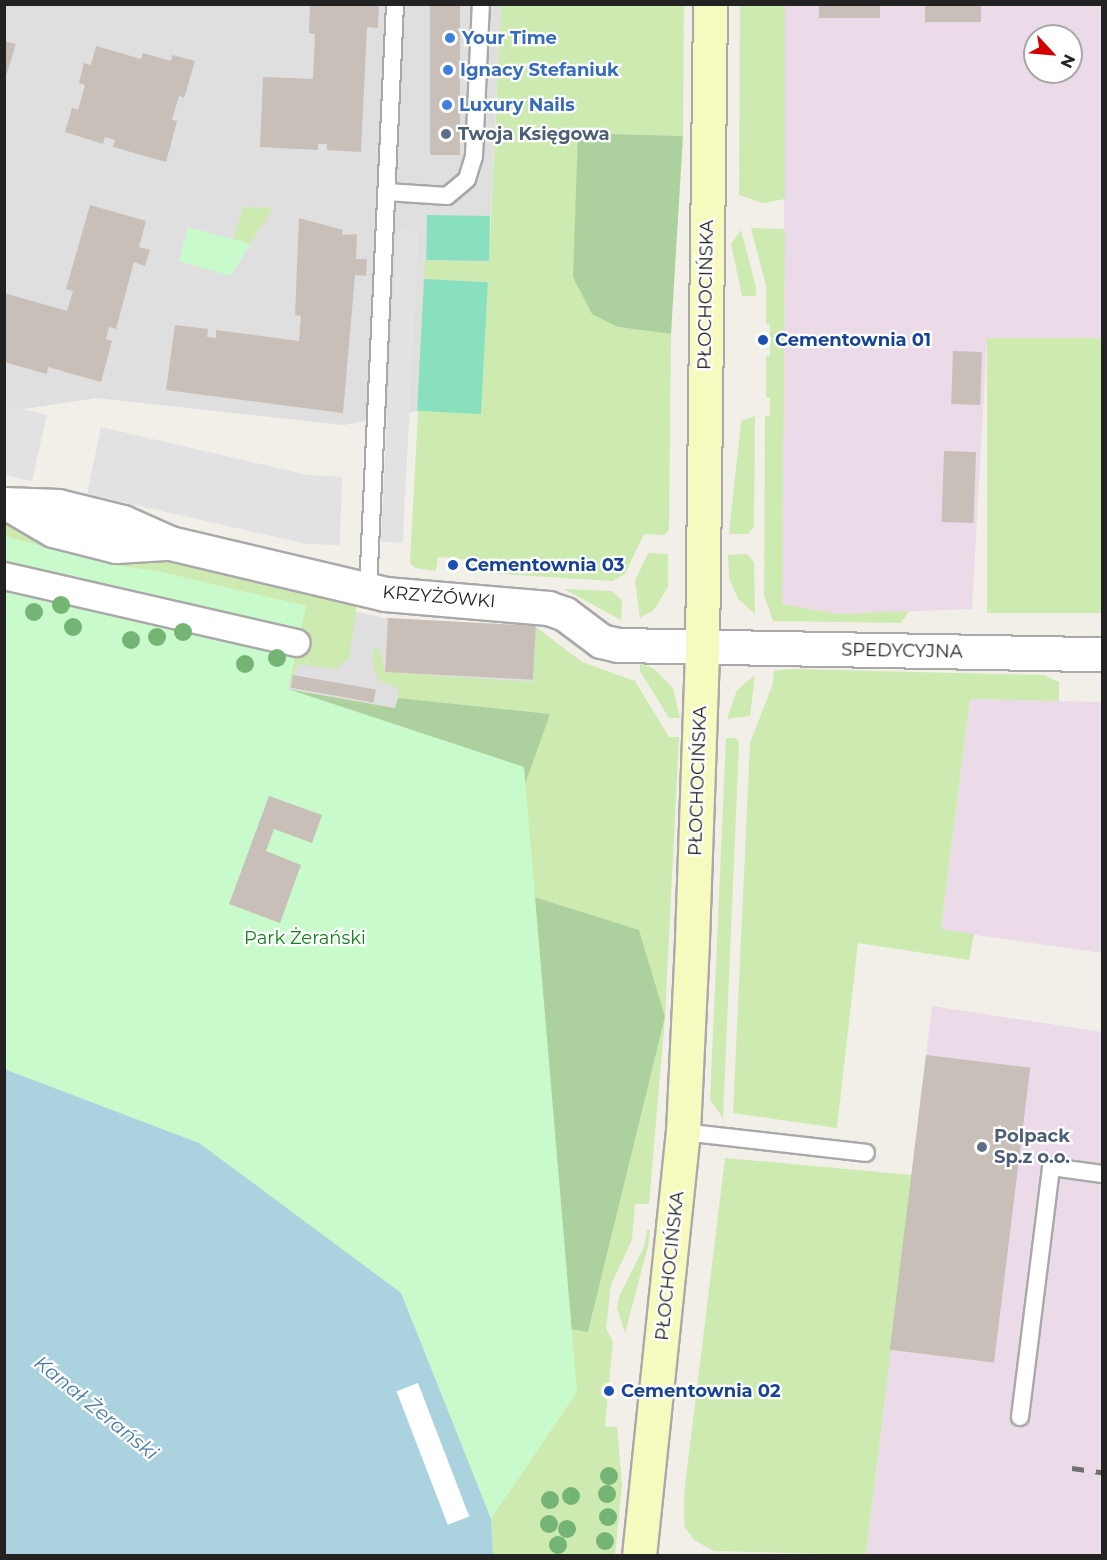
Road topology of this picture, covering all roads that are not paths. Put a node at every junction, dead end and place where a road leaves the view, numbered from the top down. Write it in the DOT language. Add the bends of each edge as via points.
graph roads {
  1 [pos="394,4"];
  2 [pos="481,4"];
  3 [pos="710,4"];
  4 [pos="387,192"];
  5 [pos="8,505"];
  6 [pos="4,576"];
  7 [pos="368,590"];
  8 [pos="296,644"];
  9 [pos="702,649"];
  10 [pos="1102,654"];
  11 [pos="683,1132"];
  12 [pos="866,1153"];
  13 [pos="1102,1174"];
  14 [pos="1020,1417"];
  15 [pos="639,1556"];
  1 -- 4 [label="lane"];
  2 -- 4 [label="lane" via="474,156 467,179 447,196"];
  3 -- 9 [label="main road, PŁOCHOCIŃSKA"];
  4 -- 7 [label="lane"];
  5 -- 7 [label="street, KRZYŻÓWKI" via="53,530 116,546 170,543"];
  6 -- 8 [label="street"];
  7 -- 9 [label="street, KRZYŻÓWKI" via="528,604 565,614 590,634 612,644"];
  9 -- 10 [label="street, SPEDYCYJNA"];
  9 -- 11 [label="main road, PŁOCHOCIŃSKA"];
  11 -- 12 [label="lane"];
  11 -- 15 [label="main road, PŁOCHOCIŃSKA"];
  13 -- 14 [label="lane" via="1051,1167"];
}
